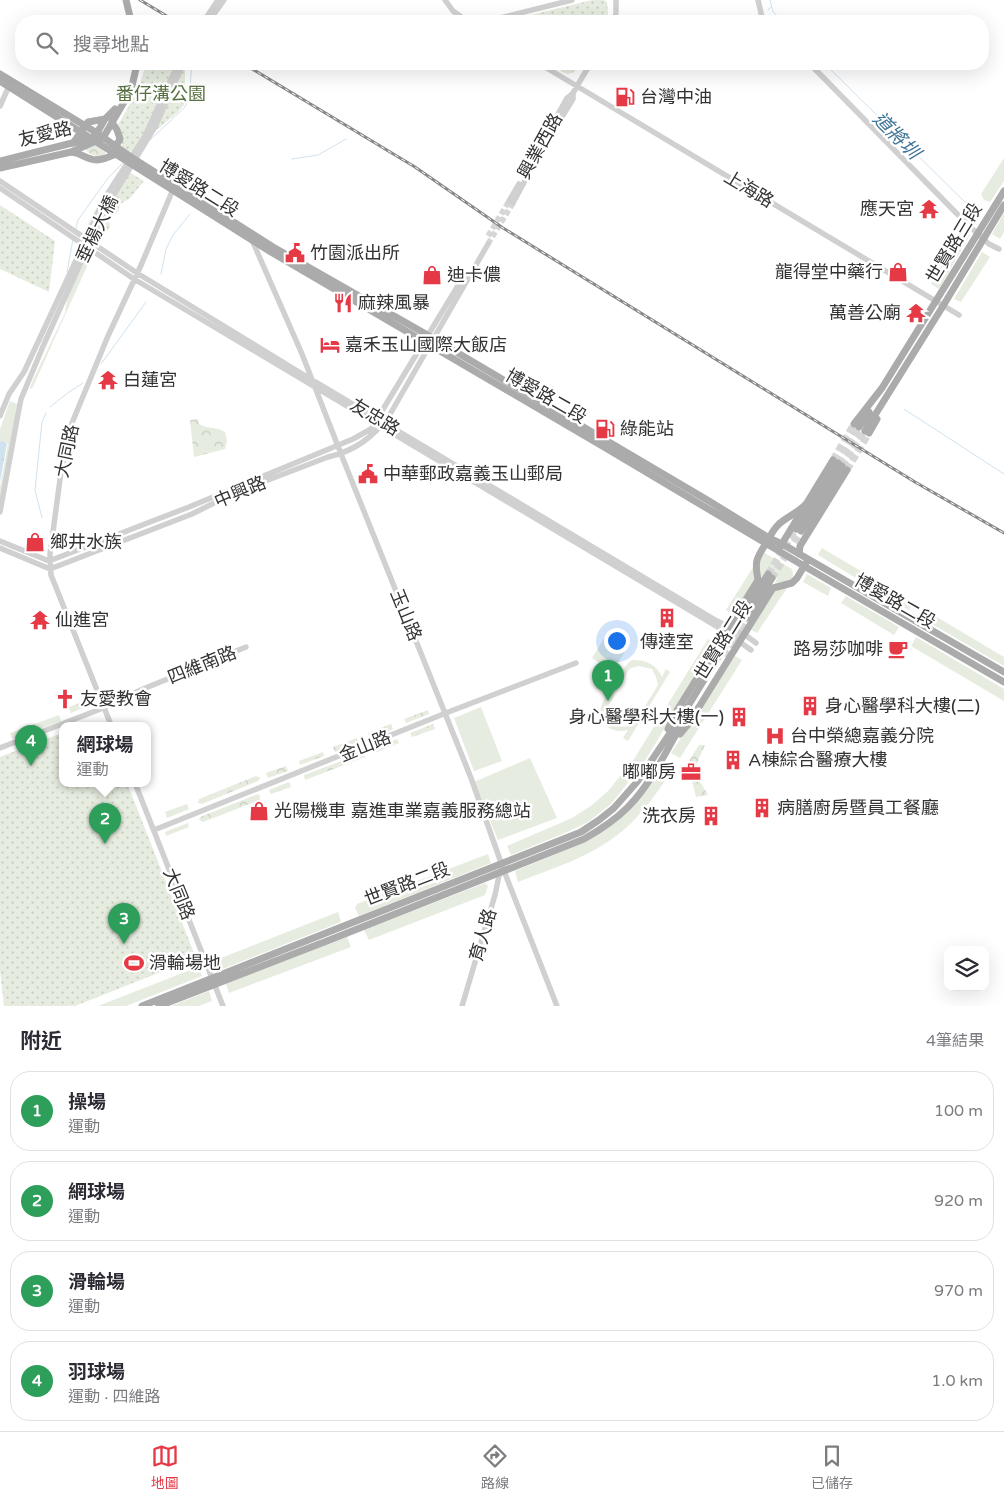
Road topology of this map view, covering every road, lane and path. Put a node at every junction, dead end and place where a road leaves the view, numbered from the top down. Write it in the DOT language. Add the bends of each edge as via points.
graph roads {
  1 [pos="126,0"];
  2 [pos="131,0"];
  3 [pos="218,0"];
  4 [pos="224,0"];
  5 [pos="445,0"];
  6 [pos="572,0"];
  7 [pos="616,0"];
  8 [pos="758,0"];
  9 [pos="130,15"];
  10 [pos="134,15"];
  11 [pos="208,15"];
  12 [pos="213,15"];
  13 [pos="459,15"];
  14 [pos="512,15"];
  15 [pos="616,15"];
  16 [pos="762,15"];
  17 [pos="131,70"];
  18 [pos="136,70"];
  19 [pos="175,70"];
  20 [pos="181,70"];
  21 [pos="550,70"];
  22 [pos="586,70"];
  23 [pos="816,70"];
  24 [pos="0,74"];
  25 [pos="0,81"];
  26 [pos="9,86"];
  27 [pos="577,86"];
  28 [pos="0,106"];
  29 [pos="112,118"];
  30 [pos="83,129"];
  31 [pos="97,138"];
  32 [pos="72,143"];
  33 [pos="116,150"];
  34 [pos="71,152"];
  35 [pos="0,162"];
  36 [pos="0,168"];
  37 [pos="0,182"];
  38 [pos="174,187"];
  39 [pos="0,188"];
  40 [pos="1004,191"];
  41 [pos="511,202"];
  42 [pos="1004,206"];
  43 [pos="244,228"];
  44 [pos="69,231"];
  45 [pos="977,234"];
  46 [pos="984,239"];
  47 [pos="253,241"];
  48 [pos="487,243"];
  49 [pos="999,249"];
  50 [pos="136,276"];
  51 [pos="936,301"];
  52 [pos="944,306"];
  53 [pos="959,315"];
  54 [pos="428,340"];
  55 [pos="315,384"];
  56 [pos="0,416"];
  57 [pos="376,421"];
  58 [pos="382,425"];
  59 [pos="338,446"];
  60 [pos="341,454"];
  61 [pos="840,465"];
  62 [pos="805,505"];
  63 [pos="0,512"];
  64 [pos="796,529"];
  65 [pos="767,541"];
  66 [pos="0,542"];
  67 [pos="780,546"];
  68 [pos="0,548"];
  69 [pos="799,554"];
  70 [pos="810,559"];
  71 [pos="50,561"];
  72 [pos="804,566"];
  73 [pos="50,569"];
  74 [pos="770,576"];
  75 [pos="744,617"];
  76 [pos="728,630"];
  77 [pos="744,634"];
  78 [pos="740,642"];
  79 [pos="756,643"];
  80 [pos="246,647"];
  81 [pos="751,650"];
  82 [pos="722,655"];
  83 [pos="576,663"];
  84 [pos="1004,672"];
  85 [pos="1004,682"];
  86 [pos="104,706"];
  87 [pos="445,713"];
  88 [pos="67,722"];
  89 [pos="111,722"];
  90 [pos="59,725"];
  91 [pos="0,748"];
  92 [pos="660,754"];
  93 [pos="137,787"];
  94 [pos="154,830"];
  95 [pos="502,869"];
  96 [pos="213,981"];
  97 [pos="142,1006"];
  98 [pos="159,1006"];
  99 [pos="223,1006"];
  100 [pos="462,1006"];
  101 [pos="557,1006"];
  1 -- 9 [label="main road"];
  2 -- 10 [label="main road"];
  3 -- 11 [label="street"];
  4 -- 12 [label="street"];
  5 -- 13 [label="street"];
  6 -- 14 [label="street"];
  7 -- 15 [label="street"];
  8 -- 16 [label="street"];
  17 -- 29 [label="main road"];
  18 -- 29 [label="main road" via="132,86"];
  19 -- 56 [label="street, 垂楊大橋" via="145,136 106,196 24,372 9,394"];
  20 -- 63 [label="street, 垂楊大橋" via="156,125 104,211 30,377 21,399"];
  21 -- 27 [label="street, 上海路"];
  22 -- 27 [label="street, 興業西路"];
  23 -- 45 [label="street"];
  24 -- 30 [label="main road, 博愛路二段"];
  25 -- 26 [label="main road, 博愛路二段"];
  26 -- 28 [label="street"];
  26 -- 30 [label="main road, 博愛路二段"];
  27 -- 41 [label="street, 興業西路" via="567,98"];
  27 -- 51 [label="street, 上海路"];
  29 -- 30 [label="main road" via="88,122"];
  29 -- 31 [label="main road"];
  29 -- 33 [label="main road" via="120,140"];
  30 -- 31 [label="main road, 博愛路二段"];
  30 -- 32 [label="main road"];
  31 -- 32 [label="main road, 友愛路"];
  31 -- 33 [label="main road, 博愛路二段"];
  31 -- 34 [label="main road, 友愛路"];
  32 -- 35 [label="main road, 友愛路"];
  33 -- 34 [label="main road" via="97,160"];
  33 -- 38 [label="main road, 博愛路二段"];
  34 -- 36 [label="main road, 友愛路"];
  37 -- 44 [label="street, 友忠路"];
  38 -- 43 [label="main road, 博愛路二段"];
  38 -- 47 [label="main road, 博愛路二段"];
  38 -- 50 [label="street, 大同路"];
  39 -- 44 [label="street, 友忠路"];
  40 -- 45 [label="main road, 世賢路三段"];
  42 -- 46 [label="main road, 世賢路三段"];
  43 -- 47 [label="street, 玉山路"];
  43 -- 54 [label="main road, 博愛路二段"];
  44 -- 50 [label="street, 友忠路"];
  45 -- 46 [label="street"];
  45 -- 51 [label="main road, 世賢路三段"];
  46 -- 49 [label="street"];
  46 -- 52 [label="main road, 世賢路三段"];
  47 -- 54 [label="main road, 博愛路二段"];
  47 -- 55 [label="street, 玉山路"];
  48 -- 54 [label="street"];
  50 -- 55 [label="street, 友忠路"];
  50 -- 71 [label="street, 大同路" via="72,422 61,472"];
  51 -- 52 [label="street, 上海路"];
  51 -- 52 [label="main road, 世賢路三段" via="882,388 862,429"];
  52 -- 53 [label="street, 上海路"];
  54 -- 57 [label="street, 中興路"];
  54 -- 58 [label="street, 中興路"];
  54 -- 65 [label="main road, 博愛路二段"];
  55 -- 57 [label="street, 友忠路"];
  55 -- 59 [label="street, 玉山路"];
  57 -- 58 [label="street, 友忠路"];
  57 -- 59 [label="street, 中興路" via="371,429"];
  58 -- 60 [label="street, 中興路" via="365,442"];
  58 -- 76 [label="street, 友忠路"];
  59 -- 60 [label="street, 玉山路"];
  59 -- 71 [label="street, 中興路"];
  60 -- 73 [label="street, 中興路" via="240,491 192,514"];
  60 -- 87 [label="street, 玉山路"];
  61 -- 62 [label="main road"];
  61 -- 64 [label="main road"];
  61 -- 69 [label="main road"];
  62 -- 64 [label="main road"];
  62 -- 65 [label="main road" via="780,523"];
  64 -- 67 [label="main road"];
  65 -- 67 [label="main road, 博愛路二段"];
  65 -- 76 [label="main road, 世賢路二段" via="756,558 758,580"];
  66 -- 71 [label="street"];
  67 -- 69 [label="main road, 博愛路二段"];
  67 -- 72 [label="main road, 博愛路二段"];
  68 -- 73 [label="street"];
  69 -- 70 [label="main road, 博愛路二段"];
  70 -- 72 [label="main road"];
  70 -- 84 [label="main road, 博愛路二段"];
  71 -- 73 [label="street, 大同路"];
  72 -- 77 [label="main road, 世賢路二段" via="792,583 773,588"];
  72 -- 85 [label="main road, 博愛路二段"];
  73 -- 86 [label="street, 大同路"];
  74 -- 75 [label="main road, 世賢路二段"];
  76 -- 77 [label="street, 友忠路"];
  76 -- 78 [label="street, 友忠路"];
  76 -- 92 [label="main road, 世賢路二段" via="676,712"];
  77 -- 78 [label="main road, 世賢路二段"];
  77 -- 79 [label="street, 友忠路"];
  78 -- 81 [label="street, 友忠路"];
  78 -- 92 [label="main road, 世賢路二段" via="689,723"];
  80 -- 86 [label="street, 四維南路"];
  82 -- 92 [label="main road, 世賢路二段"];
  83 -- 87 [label="street, 金山路"];
  86 -- 88 [label="street, 四維南路"];
  86 -- 89 [label="street, 大同路"];
  87 -- 94 [label="street, 金山路"];
  87 -- 95 [label="street, 玉山路" via="484,812"];
  90 -- 91 [label="street, 四維南路"];
  92 -- 95 [label="main road, 世賢路二段" via="624,798 599,820 581,832"];
  93 -- 94 [label="street, 大同路"];
  94 -- 96 [label="street, 大同路"];
  95 -- 96 [label="main road, 世賢路二段" via="355,920"];
  95 -- 100 [label="street, 育人路"];
  95 -- 101 [label="street, 玉山路"];
  96 -- 97 [label="main road, 世賢路二段"];
  96 -- 98 [label="main road, 世賢路二段"];
  96 -- 99 [label="street, 大同路"];
}
